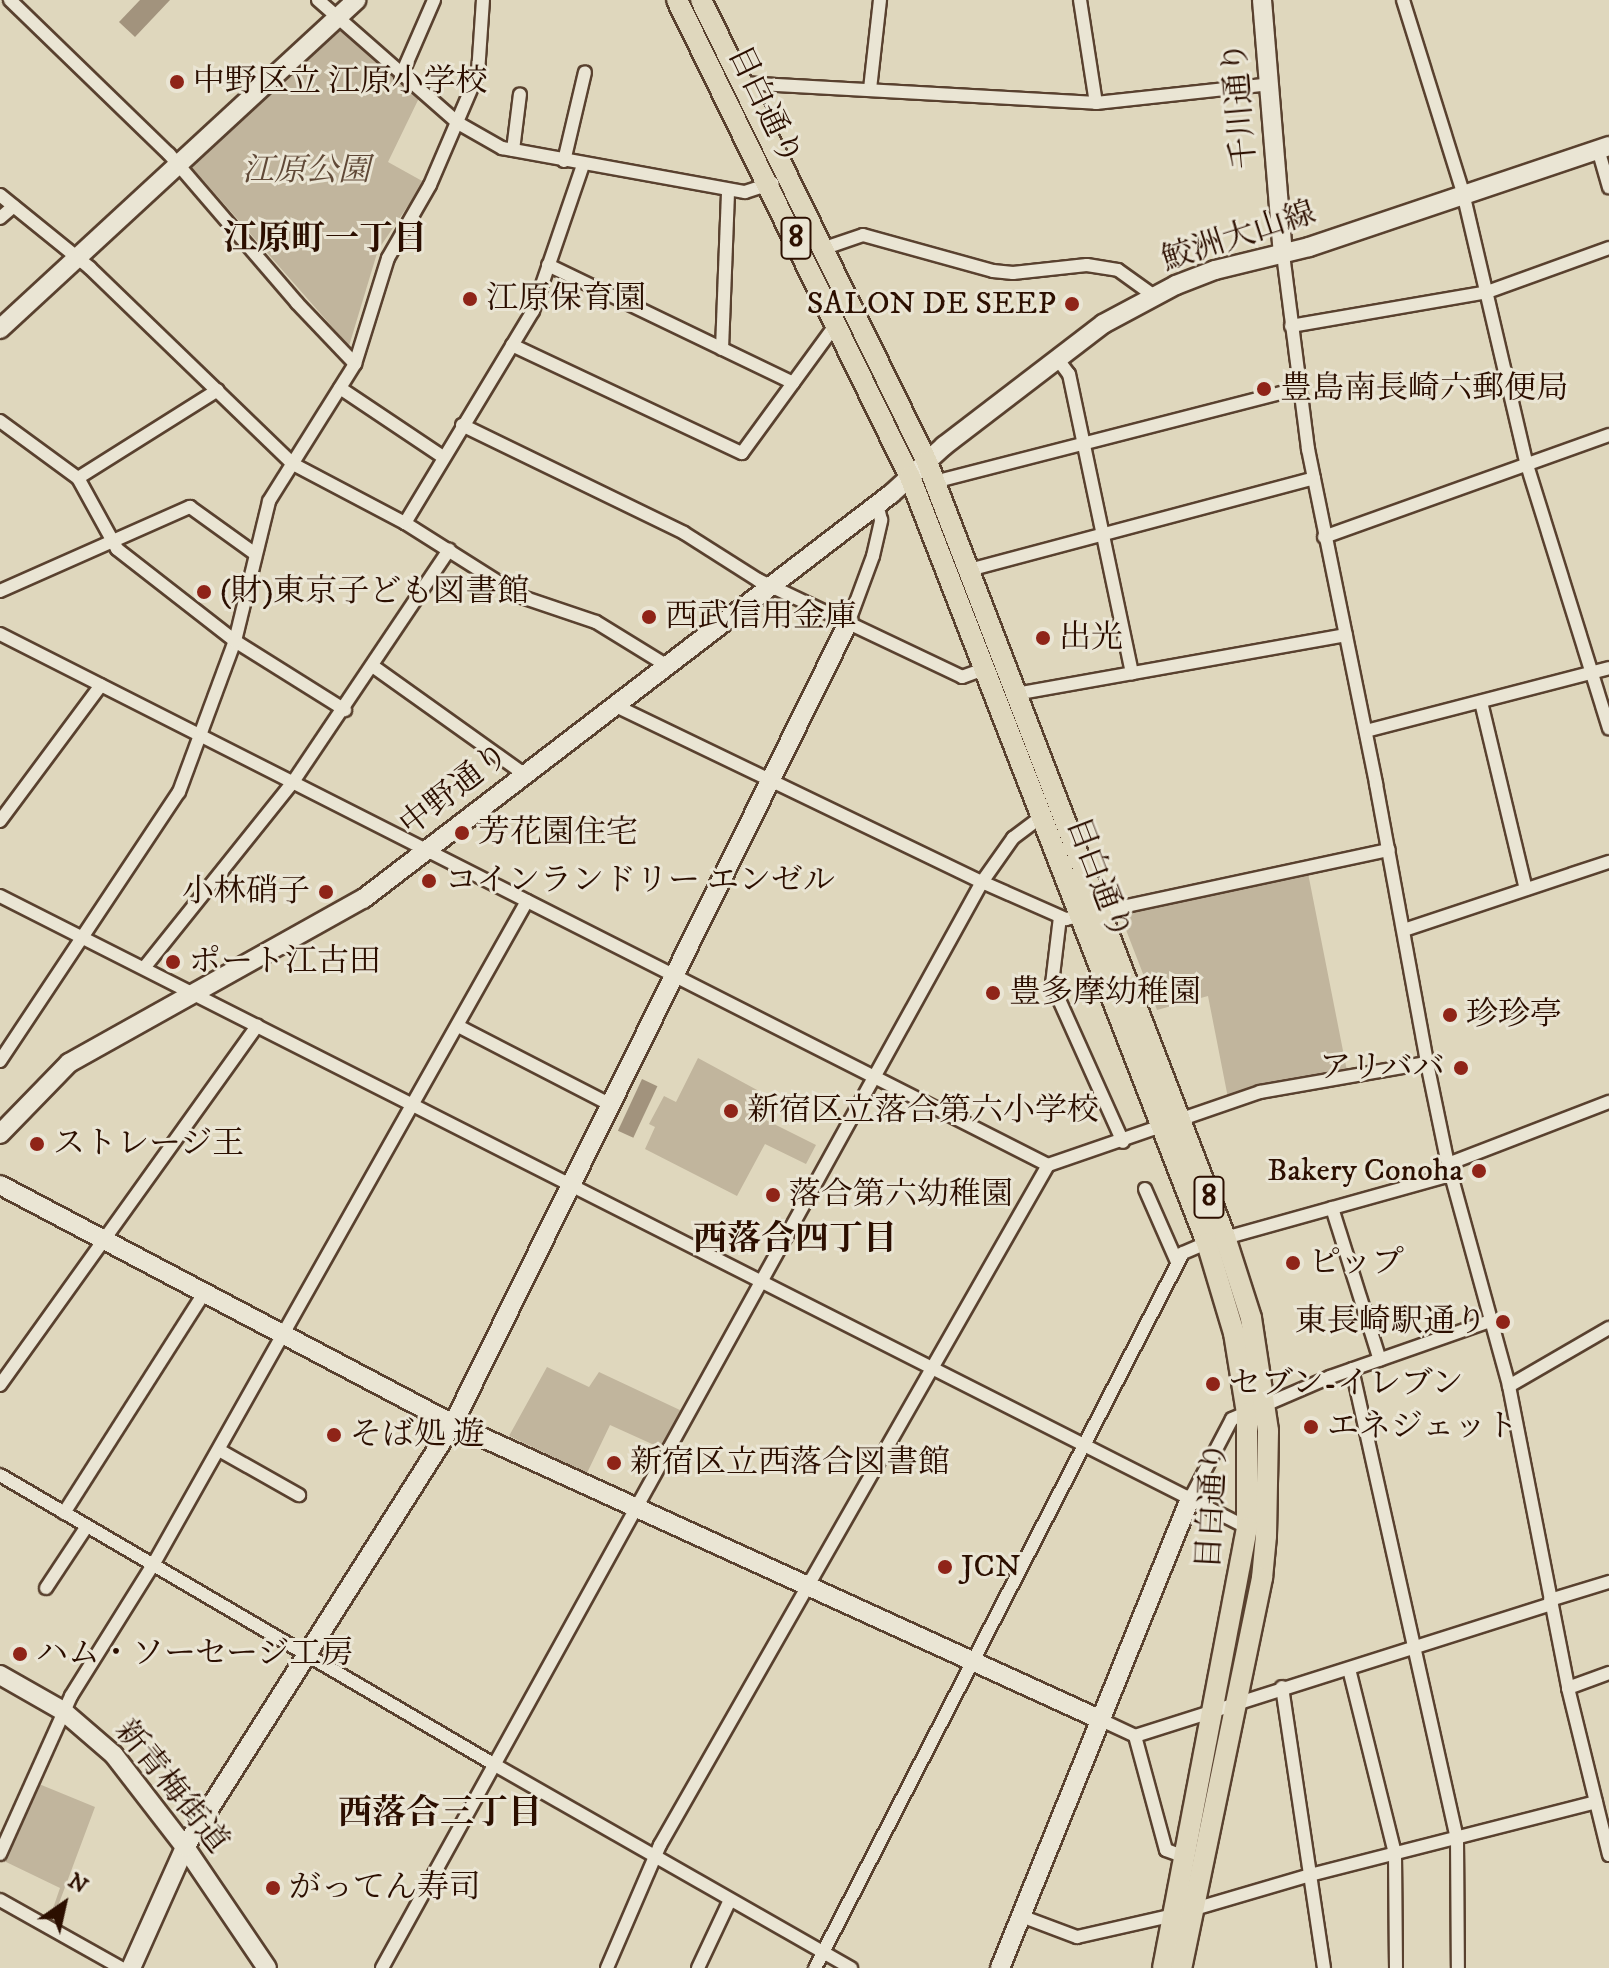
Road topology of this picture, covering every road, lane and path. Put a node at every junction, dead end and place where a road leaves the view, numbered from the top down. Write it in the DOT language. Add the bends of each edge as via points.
graph roads {
  1 [pos="10,0"];
  2 [pos="318,0"];
  3 [pos="356,0"];
  4 [pos="434,0"];
  5 [pos="483,0"];
  6 [pos="677,0"];
  7 [pos="701,0"];
  8 [pos="880,0"];
  9 [pos="1080,0"];
  10 [pos="1262,0"];
  11 [pos="1403,0"];
  12 [pos="337,17"];
  13 [pos="585,72"];
  14 [pos="401,76"];
  15 [pos="741,83"];
  16 [pos="1270,84"];
  17 [pos="870,89"];
  18 [pos="520,94"];
  19 [pos="1096,103"];
  20 [pos="458,123"];
  21 [pos="1604,147"];
  22 [pos="513,150"];
  23 [pos="564,161"];
  24 [pos="178,163"];
  25 [pos="583,165"];
  26 [pos="778,180"];
  27 [pos="1609,187"];
  28 [pos="728,190"];
  29 [pos="1463,193"];
  30 [pos="0,195"];
  31 [pos="14,206"];
  32 [pos="0,218"];
  33 [pos="1609,248"];
  34 [pos="822,249"];
  35 [pos="1283,254"];
  36 [pos="77,258"];
  37 [pos="548,265"];
  38 [pos="1487,292"];
  39 [pos="1154,296"];
  40 [pos="836,324"];
  41 [pos="1291,326"];
  42 [pos="0,329"];
  43 [pos="512,345"];
  44 [pos="722,349"];
  45 [pos="1056,357"];
  46 [pos="355,364"];
  47 [pos="793,383"];
  48 [pos="340,388"];
  49 [pos="1300,388"];
  50 [pos="218,390"];
  51 [pos="0,421"];
  52 [pos="462,425"];
  53 [pos="1609,435"];
  54 [pos="1084,446"];
  55 [pos="443,457"];
  56 [pos="927,462"];
  57 [pos="293,464"];
  58 [pos="1527,465"];
  59 [pos="910,477"];
  60 [pos="78,478"];
  61 [pos="1314,478"];
  62 [pos="934,482"];
  63 [pos="877,504"];
  64 [pos="405,523"];
  65 [pos="1103,534"];
  66 [pos="1324,537"];
  67 [pos="110,541"];
  68 [pos="449,550"];
  69 [pos="254,553"];
  70 [pos="969,570"];
  71 [pos="773,584"];
  72 [pos="0,591"];
  73 [pos="849,621"];
  74 [pos="0,634"];
  75 [pos="1346,635"];
  76 [pos="235,641"];
  77 [pos="666,665"];
  78 [pos="374,667"];
  79 [pos="1609,668"];
  80 [pos="984,669"];
  81 [pos="1132,673"];
  82 [pos="1591,673"];
  83 [pos="101,685"];
  84 [pos="1015,694"];
  85 [pos="1481,702"];
  86 [pos="616,706"];
  87 [pos="345,710"];
  88 [pos="1609,729"];
  89 [pos="1366,731"];
  90 [pos="202,736"];
  91 [pos="524,774"];
  92 [pos="770,779"];
  93 [pos="293,782"];
  94 [pos="1041,817"];
  95 [pos="0,821"];
  96 [pos="427,849"];
  97 [pos="1389,850"];
  98 [pos="1609,862"];
  99 [pos="982,882"];
  100 [pos="1526,889"];
  101 [pos="0,896"];
  102 [pos="527,901"];
  103 [pos="1080,915"];
  104 [pos="1404,930"];
  105 [pos="82,936"];
  106 [pos="144,968"];
  107 [pos="676,976"];
  108 [pos="193,993"];
  109 [pos="257,1026"];
  110 [pos="458,1026"];
  111 [pos="0,1061"];
  112 [pos="1427,1063"];
  113 [pos="874,1077"];
  114 [pos="1609,1102"];
  115 [pos="414,1104"];
  116 [pos="611,1105"];
  117 [pos="1170,1125"];
  118 [pos="0,1134"];
  119 [pos="1123,1142"];
  120 [pos="1048,1165"];
  121 [pos="1450,1170"];
  122 [pos="572,1184"];
  123 [pos="0,1185"];
  124 [pos="1145,1189"];
  125 [pos="1332,1208"];
  126 [pos="1216,1240"];
  127 [pos="105,1241"];
  128 [pos="1177,1262"];
  129 [pos="762,1280"];
  130 [pos="204,1293"];
  131 [pos="1490,1321"];
  132 [pos="1609,1328"];
  133 [pos="284,1334"];
  134 [pos="1380,1360"];
  135 [pos="932,1369"];
  136 [pos="1352,1369"];
  137 [pos="2,1379"];
  138 [pos="1509,1386"];
  139 [pos="1256,1409"];
  140 [pos="453,1424"];
  141 [pos="1082,1444"];
  142 [pos="219,1450"];
  143 [pos="0,1475"];
  144 [pos="299,1495"];
  145 [pos="1190,1499"];
  146 [pos="636,1509"];
  147 [pos="64,1513"];
  148 [pos="87,1526"];
  149 [pos="1257,1532"];
  150 [pos="153,1565"];
  151 [pos="1609,1582"];
  152 [pos="46,1588"];
  153 [pos="807,1588"];
  154 [pos="1550,1602"];
  155 [pos="1414,1647"];
  156 [pos="308,1656"];
  157 [pos="970,1661"];
  158 [pos="1349,1669"];
  159 [pos="1609,1673"];
  160 [pos="0,1675"];
  161 [pos="1282,1687"];
  162 [pos="1568,1688"];
  163 [pos="1233,1706"];
  164 [pos="63,1711"];
  165 [pos="1212,1713"];
  166 [pos="1099,1719"];
  167 [pos="1135,1736"];
  168 [pos="495,1765"];
  169 [pos="1596,1802"];
  170 [pos="1457,1839"];
  171 [pos="185,1847"];
  172 [pos="0,1854"];
  173 [pos="1395,1854"];
  174 [pos="1609,1855"];
  175 [pos="654,1857"];
  176 [pos="1185,1857"];
  177 [pos="1310,1875"];
  178 [pos="0,1900"];
  179 [pos="730,1900"];
  180 [pos="1183,1912"];
  181 [pos="1021,1916"];
  182 [pos="823,1952"];
  183 [pos="121,1968"];
  184 [pos="131,1968"];
  185 [pos="267,1968"];
  186 [pos="382,1968"];
  187 [pos="607,1968"];
  188 [pos="698,1968"];
  189 [pos="815,1968"];
  190 [pos="851,1968"];
  191 [pos="1000,1968"];
  192 [pos="1163,1968"];
  193 [pos="1181,1968"];
  194 [pos="1324,1968"];
  195 [pos="1396,1968"];
  196 [pos="1458,1968"];
  1 -- 24 [label="street"];
  2 -- 12 [label="street"];
  3 -- 12 [label="street"];
  4 -- 14 [label="street"];
  5 -- 20 [label="street" via="478,73"];
  6 -- 26 [label="main road, 目白通り / 8"];
  7 -- 15 [label="main road, 目白通り / 8"];
  8 -- 17 [label="street"];
  9 -- 19 [label="street"];
  10 -- 16 [label="street, 千川通り"];
  11 -- 29 [label="street"];
  12 -- 14 [label="street"];
  12 -- 24 [label="street"];
  13 -- 23 [label="street"];
  14 -- 20 [label="street"];
  15 -- 17 [label="street"];
  15 -- 26 [label="main road, 目白通り / 8"];
  16 -- 19 [label="street"];
  16 -- 35 [label="street, 千川通り"];
  17 -- 19 [label="street"];
  18 -- 22 [label="street"];
  20 -- 22 [label="street" via="485,141"];
  20 -- 46 [label="street" via="388,258"];
  21 -- 27 [label="street"];
  21 -- 29 [label="street, 鮫洲大山線"];
  22 -- 23 [label="street"];
  23 -- 25 [label="street"];
  24 -- 36 [label="street"];
  24 -- 46 [label="street"];
  25 -- 28 [label="street"];
  25 -- 37 [label="street"];
  26 -- 28 [label="street" via="745,192"];
  26 -- 34 [label="main road, 目白通り / 8"];
  26 -- 40 [label="main road, 目白通り / 8"];
  28 -- 44 [label="street"];
  29 -- 35 [label="street, 鮫洲大山線"];
  29 -- 38 [label="street"];
  30 -- 31 [label="street"];
  31 -- 32 [label="street"];
  31 -- 36 [label="street"];
  33 -- 38 [label="street"];
  34 -- 39 [label="street" via="863,235 993,271 1087,265 1118,270"];
  34 -- 56 [label="main road, 目白通り / 8"];
  35 -- 39 [label="street, 鮫洲大山線" via="1215,270"];
  35 -- 41 [label="street"];
  36 -- 42 [label="street"];
  36 -- 50 [label="street"];
  37 -- 43 [label="street" via="533,311"];
  37 -- 44 [label="street"];
  38 -- 41 [label="street"];
  38 -- 58 [label="street"];
  39 -- 45 [label="street, 鮫洲大山線"];
  40 -- 47 [label="street"];
  40 -- 59 [label="main road, 目白通り / 8"];
  41 -- 49 [label="street"];
  43 -- 47 [label="street" via="742,453"];
  43 -- 52 [label="street"];
  44 -- 47 [label="street"];
  45 -- 54 [label="street" via="1069,374"];
  45 -- 56 [label="street, 鮫洲大山線"];
  46 -- 48 [label="street"];
  48 -- 55 [label="street"];
  48 -- 57 [label="street"];
  49 -- 54 [label="street"];
  49 -- 61 [label="street"];
  50 -- 57 [label="street"];
  50 -- 60 [label="street"];
  51 -- 60 [label="street"];
  52 -- 55 [label="street"];
  52 -- 71 [label="street" via="684,533"];
  53 -- 58 [label="street"];
  54 -- 62 [label="street"];
  54 -- 65 [label="street"];
  55 -- 64 [label="street"];
  56 -- 59 [label="street, 中野通り"];
  56 -- 62 [label="main road, 目白通り / 8"];
  57 -- 64 [label="street"];
  57 -- 69 [label="street" via="269,501"];
  58 -- 66 [label="street"];
  58 -- 82 [label="street"];
  59 -- 63 [label="street, 中野通り"];
  59 -- 80 [label="main road, 目白通り / 8"];
  60 -- 67 [label="street"];
  61 -- 65 [label="street"];
  61 -- 66 [label="street"];
  62 -- 70 [label="main road, 目白通り / 8"];
  63 -- 71 [label="street, 中野通り"];
  63 -- 73 [label="street" via="881,520 873,556"];
  64 -- 68 [label="street"];
  65 -- 70 [label="street"];
  65 -- 81 [label="street"];
  66 -- 75 [label="street"];
  67 -- 69 [label="street" via="190,507"];
  67 -- 72 [label="street"];
  67 -- 76 [label="street"];
  68 -- 77 [label="street" via="522,597 596,622"];
  68 -- 78 [label="street"];
  69 -- 76 [label="street"];
  70 -- 84 [label="main road, 目白通り / 8"];
  71 -- 73 [label="street"];
  71 -- 77 [label="street, 中野通り"];
  73 -- 80 [label="street" via="962,677"];
  73 -- 92 [label="street"];
  74 -- 83 [label="street"];
  75 -- 81 [label="street"];
  75 -- 89 [label="street"];
  76 -- 87 [label="street"];
  76 -- 90 [label="street"];
  77 -- 86 [label="street, 中野通り"];
  78 -- 87 [label="street"];
  78 -- 91 [label="street"];
  79 -- 82 [label="street"];
  80 -- 94 [label="main road, 目白通り / 8"];
  81 -- 84 [label="street"];
  82 -- 85 [label="street"];
  82 -- 88 [label="street"];
  83 -- 90 [label="street"];
  83 -- 95 [label="street"];
  84 -- 103 [label="main road, 目白通り / 8"];
  85 -- 89 [label="street"];
  85 -- 100 [label="street"];
  86 -- 91 [label="street, 中野通り"];
  86 -- 92 [label="street"];
  87 -- 93 [label="street"];
  89 -- 97 [label="street"];
  90 -- 93 [label="street"];
  90 -- 105 [label="street" via="165,817"];
  91 -- 96 [label="street, 中野通り"];
  92 -- 99 [label="street"];
  92 -- 107 [label="street"];
  93 -- 96 [label="street"];
  93 -- 106 [label="street"];
  94 -- 99 [label="street" via="1013,838"];
  94 -- 103 [label="main road, 目白通り / 8"];
  96 -- 102 [label="street"];
  96 -- 108 [label="street, 中野通り" via="363,899"];
  97 -- 103 [label="street"];
  97 -- 104 [label="street"];
  98 -- 100 [label="street"];
  99 -- 103 [label="street"];
  99 -- 113 [label="street"];
  100 -- 104 [label="street"];
  101 -- 105 [label="street"];
  102 -- 107 [label="street"];
  102 -- 110 [label="street"];
  103 -- 117 [label="main road, 目白通り / 8"];
  103 -- 119 [label="street" via="1052,984"];
  104 -- 112 [label="street"];
  105 -- 106 [label="street"];
  105 -- 111 [label="street"];
  106 -- 108 [label="street"];
  107 -- 113 [label="street"];
  107 -- 116 [label="street"];
  108 -- 109 [label="street"];
  108 -- 118 [label="street, 中野通り" via="69,1063"];
  109 -- 115 [label="street"];
  109 -- 127 [label="street"];
  110 -- 115 [label="street"];
  110 -- 116 [label="street"];
  112 -- 117 [label="street" via="1260,1092"];
  112 -- 121 [label="street"];
  113 -- 120 [label="street"];
  113 -- 129 [label="street"];
  114 -- 121 [label="street"];
  115 -- 122 [label="street"];
  115 -- 133 [label="street"];
  116 -- 122 [label="street"];
  117 -- 119 [label="street"];
  117 -- 126 [label="main road, 目白通り / 8"];
  119 -- 120 [label="street"];
  120 -- 135 [label="street"];
  121 -- 125 [label="street"];
  121 -- 131 [label="street"];
  122 -- 129 [label="street"];
  122 -- 140 [label="street"];
  123 -- 127 [label="street"];
  124 -- 128 [label="street"];
  125 -- 126 [label="street"];
  125 -- 134 [label="street"];
  126 -- 128 [label="street" via="1183,1253"];
  126 -- 139 [label="main road, 目白通り / 8"];
  127 -- 130 [label="street"];
  127 -- 137 [label="street"];
  128 -- 141 [label="street"];
  129 -- 135 [label="street"];
  129 -- 146 [label="street"];
  130 -- 133 [label="street"];
  130 -- 147 [label="street"];
  131 -- 134 [label="street"];
  131 -- 138 [label="street"];
  132 -- 138 [label="street"];
  133 -- 140 [label="street"];
  133 -- 142 [label="street"];
  134 -- 136 [label="street"];
  135 -- 141 [label="street"];
  135 -- 153 [label="street"];
  136 -- 139 [label="street"];
  136 -- 155 [label="street"];
  138 -- 154 [label="street"];
  139 -- 145 [label="street" via="1232,1419"];
  139 -- 149 [label="main road, 目白通り / 8"];
  140 -- 146 [label="street"];
  140 -- 156 [label="street"];
  141 -- 145 [label="street"];
  141 -- 157 [label="street"];
  142 -- 144 [label="street"];
  142 -- 150 [label="street"];
  143 -- 147 [label="street"];
  145 -- 149 [label="street"];
  145 -- 166 [label="street"];
  146 -- 153 [label="street"];
  146 -- 168 [label="street"];
  147 -- 148 [label="street"];
  148 -- 150 [label="street"];
  148 -- 152 [label="street"];
  149 -- 163 [label="main road, 目白通り / 8" via="1262,1578"];
  149 -- 165 [label="main road, 目白通り / 8"];
  150 -- 156 [label="street"];
  150 -- 164 [label="street"];
  151 -- 154 [label="street"];
  153 -- 157 [label="street"];
  153 -- 175 [label="street"];
  154 -- 155 [label="street"];
  154 -- 162 [label="street"];
  155 -- 158 [label="street"];
  155 -- 170 [label="street"];
  156 -- 168 [label="street"];
  156 -- 171 [label="street"];
  157 -- 166 [label="street"];
  157 -- 182 [label="street"];
  158 -- 161 [label="street"];
  158 -- 173 [label="street"];
  159 -- 162 [label="street"];
  160 -- 164 [label="street, 新青梅街道"];
  161 -- 163 [label="street"];
  161 -- 177 [label="street"];
  162 -- 169 [label="street"];
  163 -- 165 [label="street"];
  163 -- 180 [label="main road, 目白通り / 8"];
  164 -- 171 [label="street, 新青梅街道" via="114,1755"];
  164 -- 172 [label="street"];
  165 -- 167 [label="street"];
  165 -- 176 [label="main road, 目白通り / 8"];
  166 -- 167 [label="street"];
  166 -- 181 [label="street"];
  167 -- 176 [label="street" via="1166,1850"];
  168 -- 175 [label="street"];
  168 -- 186 [label="street"];
  169 -- 170 [label="street"];
  169 -- 174 [label="street"];
  170 -- 173 [label="street"];
  170 -- 196 [label="street"];
  171 -- 184 [label="street"];
  171 -- 185 [label="street, 新青梅街道"];
  173 -- 177 [label="street"];
  173 -- 195 [label="street"];
  175 -- 179 [label="street"];
  175 -- 187 [label="street"];
  176 -- 180 [label="main road, 目白通り / 8"];
  177 -- 180 [label="street"];
  177 -- 194 [label="street"];
  178 -- 183 [label="street"];
  179 -- 182 [label="street"];
  179 -- 188 [label="street"];
  180 -- 181 [label="street" via="1077,1937"];
  180 -- 192 [label="main road, 目白通り / 8"];
  180 -- 193 [label="main road, 目白通り / 8"];
  181 -- 191 [label="street"];
  182 -- 189 [label="street"];
  182 -- 190 [label="street"];
}
